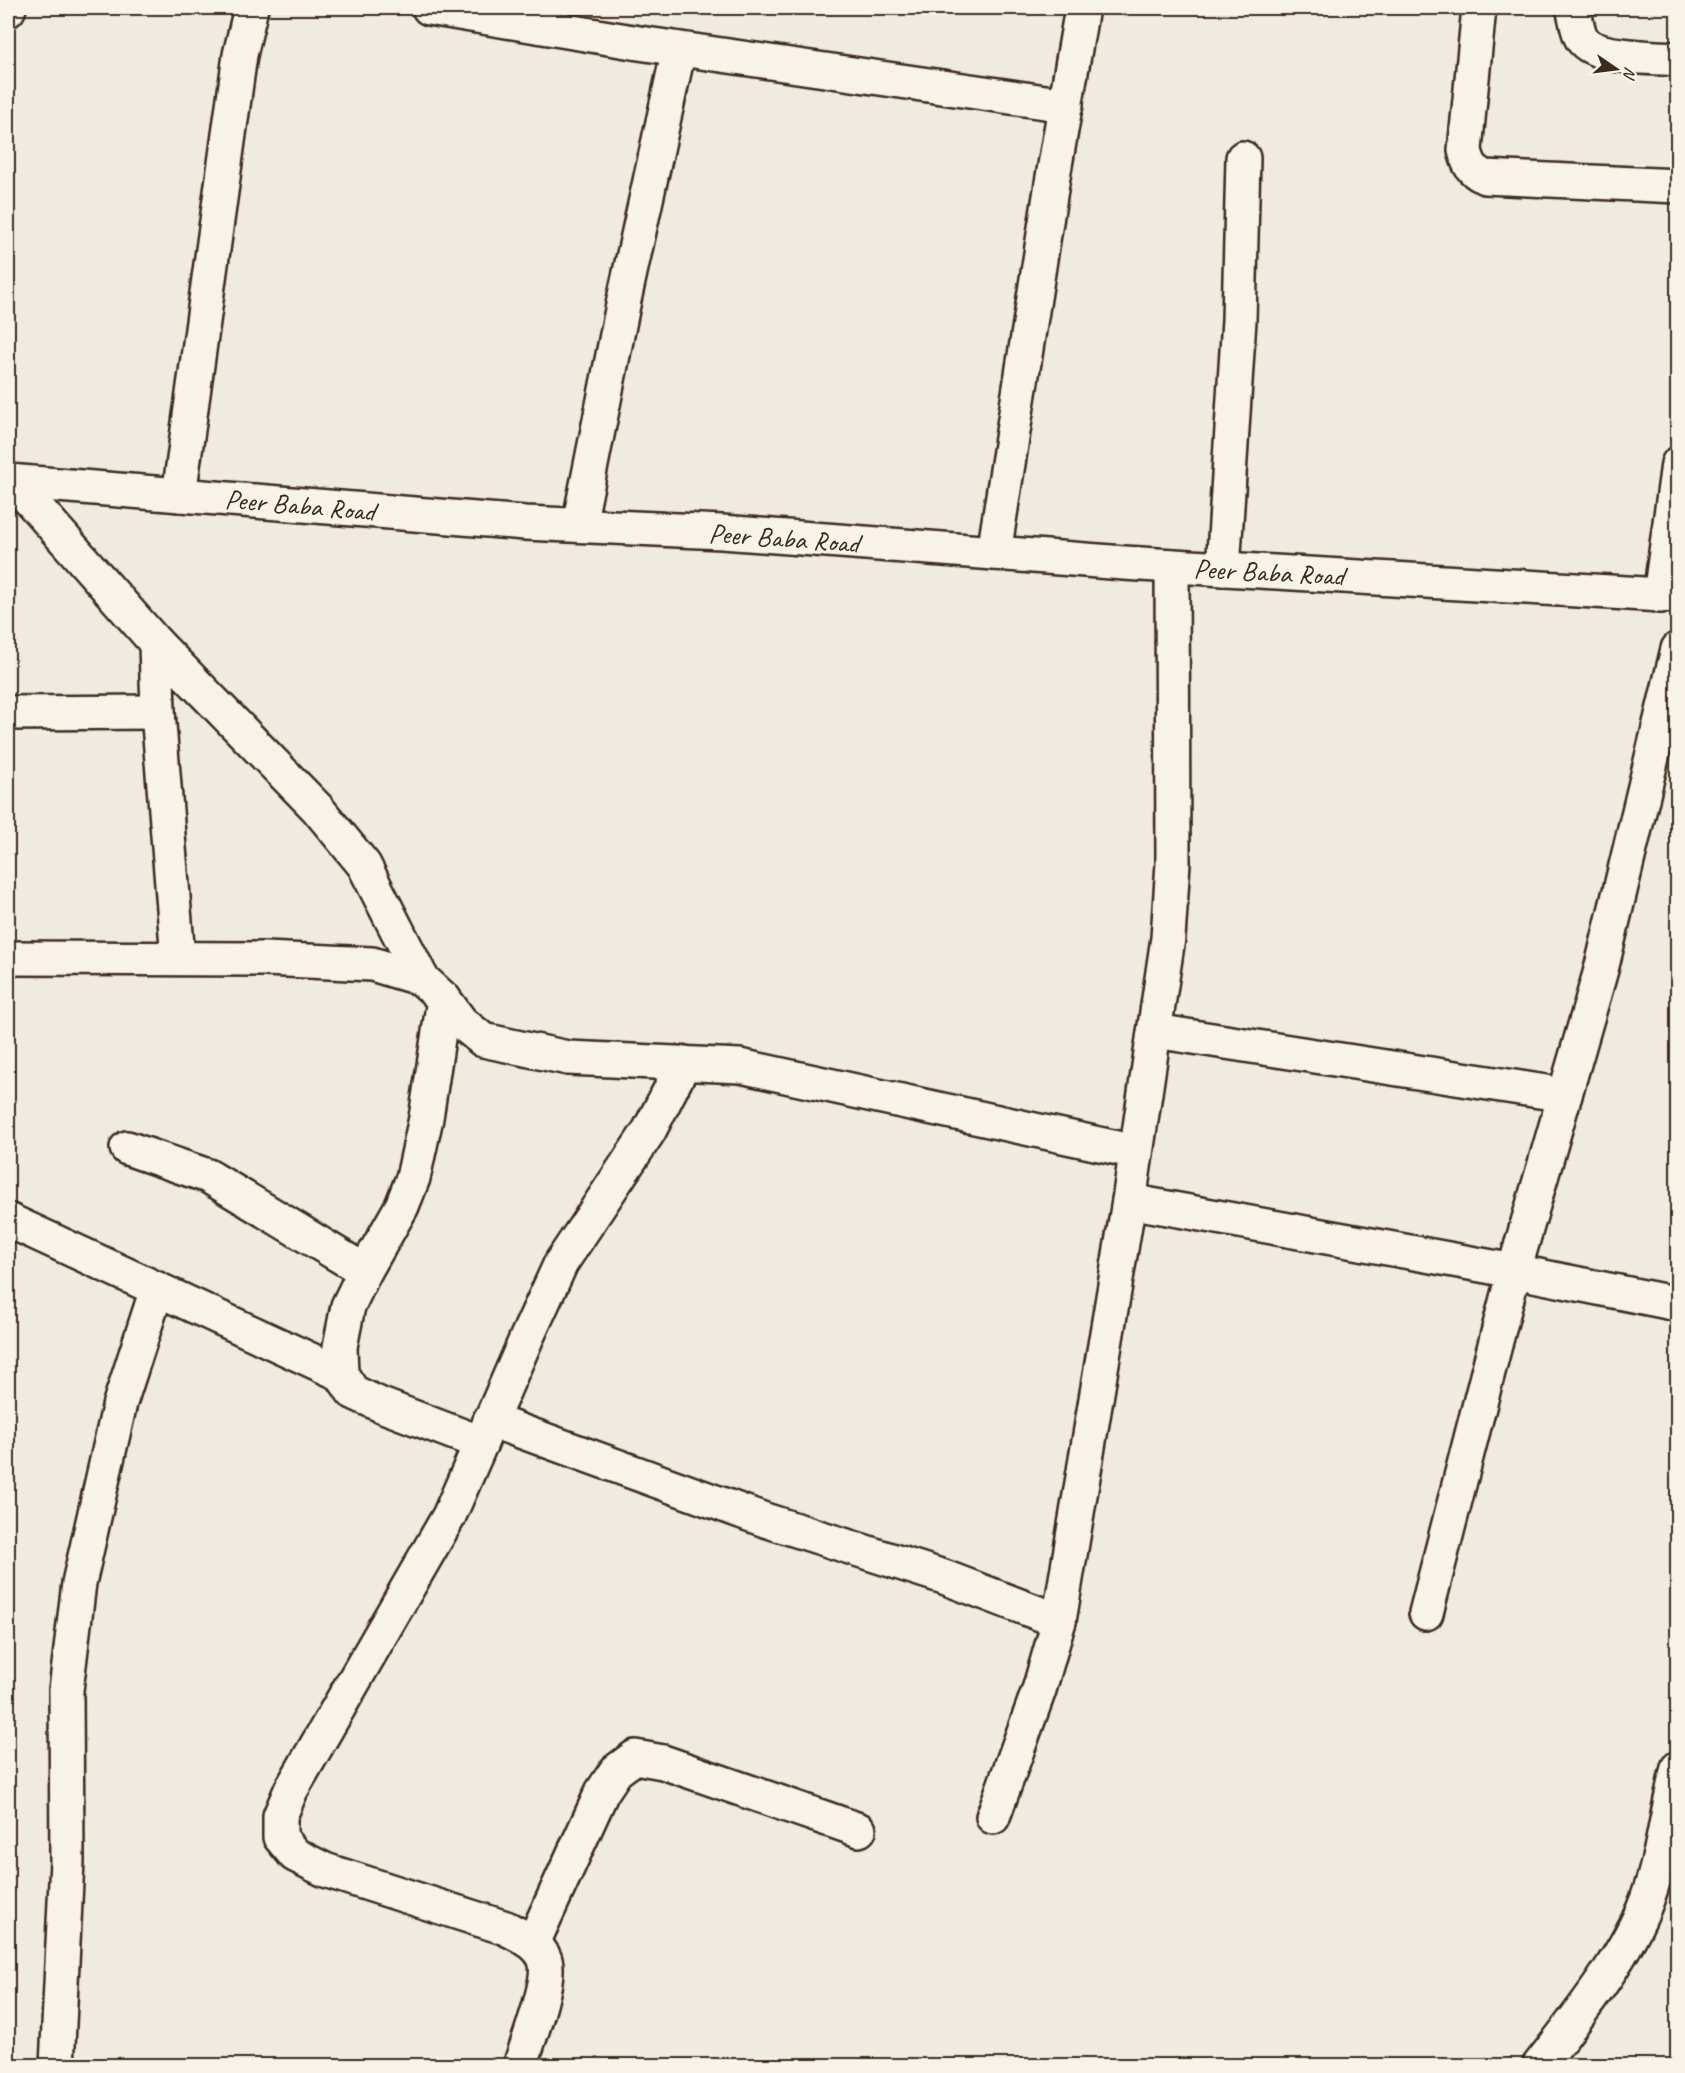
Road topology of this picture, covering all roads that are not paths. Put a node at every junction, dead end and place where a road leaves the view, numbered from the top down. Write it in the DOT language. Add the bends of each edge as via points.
graph roads {
  1 [pos="251,8"];
  2 [pos="429,8"];
  3 [pos="1082,8"];
  4 [pos="1479,8"];
  5 [pos="1573,8"];
  6 [pos="679,49"];
  7 [pos="1677,59"];
  8 [pos="1066,105"];
  9 [pos="1243,158"];
  10 [pos="1677,186"];
  11 [pos="1677,464"];
  12 [pos="11,481"];
  13 [pos="179,495"];
  14 [pos="579,525"];
  15 [pos="994,553"];
  16 [pos="1172,566"];
  17 [pos="1223,569"];
  18 [pos="1669,596"];
  19 [pos="156,643"];
  20 [pos="1677,650"];
  21 [pos="158,712"];
  22 [pos="8,713"];
  23 [pos="8,958"];
  24 [pos="178,958"];
  25 [pos="433,989"];
  26 [pos="1155,1031"];
  27 [pos="684,1063"];
  28 [pos="1565,1095"];
  29 [pos="127,1148"];
  30 [pos="1136,1152"];
  31 [pos="1128,1201"];
  32 [pos="8,1220"];
  33 [pos="365,1271"];
  34 [pos="1514,1271"];
  35 [pos="157,1289"];
  36 [pos="1677,1304"];
  37 [pos="341,1374"];
  38 [pos="486,1431"];
  39 [pos="1426,1613"];
  40 [pos="1059,1621"];
  41 [pos="1677,1768"];
  42 [pos="993,1817"];
  43 [pos="859,1830"];
  44 [pos="533,1943"];
  45 [pos="57,2066"];
  46 [pos="520,2066"];
  47 [pos="1539,2066"];
  1 -- 13 [label="street" via="240,54"];
  2 -- 6 [label="street"];
  3 -- 8 [label="street"];
  4 -- 10 [label="street" via="1464,150 1475,172 1485,177"];
  5 -- 7 [label="street" via="1582,39 1592,48 1613,54"];
  6 -- 8 [label="street"];
  6 -- 14 [label="street"];
  8 -- 15 [label="street"];
  9 -- 17 [label="street" via="1239,320"];
  11 -- 18 [label="street"];
  12 -- 13 [label="street, Peer Baba Road"];
  12 -- 19 [label="street"];
  13 -- 14 [label="street, Peer Baba Road"];
  14 -- 15 [label="street, Peer Baba Road"];
  15 -- 16 [label="street, Peer Baba Road"];
  16 -- 17 [label="street, Peer Baba Road"];
  16 -- 26 [label="street" via="1173,863 1168,938"];
  17 -- 18 [label="street, Peer Baba Road"];
  19 -- 21 [label="street"];
  19 -- 25 [label="street" via="317,808 364,866"];
  20 -- 28 [label="street" via="1601,970"];
  21 -- 22 [label="street"];
  21 -- 24 [label="street"];
  23 -- 24 [label="street"];
  24 -- 25 [label="street" via="372,964"];
  25 -- 27 [label="street" via="461,1022 483,1040 568,1058"];
  25 -- 33 [label="street" via="426,1118 413,1178 402,1206"];
  26 -- 28 [label="street"];
  26 -- 30 [label="street"];
  27 -- 30 [label="street" via="740,1066"];
  27 -- 38 [label="street" via="649,1131 561,1263"];
  28 -- 34 [label="street"];
  29 -- 33 [label="street" via="208,1176"];
  30 -- 31 [label="street"];
  31 -- 34 [label="street"];
  31 -- 40 [label="street"];
  32 -- 35 [label="street"];
  33 -- 37 [label="street" via="348,1306 340,1347"];
  34 -- 36 [label="street"];
  34 -- 39 [label="street"];
  35 -- 37 [label="street"];
  35 -- 45 [label="street" via="120,1403 79,1583 66,1690 67,1861"];
  37 -- 38 [label="street" via="353,1392 362,1396"];
  38 -- 40 [label="street" via="944,1577"];
  38 -- 44 [label="street" via="449,1516 291,1790 280,1816 280,1837 295,1854 325,1870 506,1928"];
  40 -- 42 [label="street"];
  41 -- 47 [label="street" via="1658,1863 1628,1943"];
  43 -- 44 [label="street" via="663,1762 635,1757 616,1771 602,1792"];
  44 -- 46 [label="street" via="545,1961 545,1983"];
}
